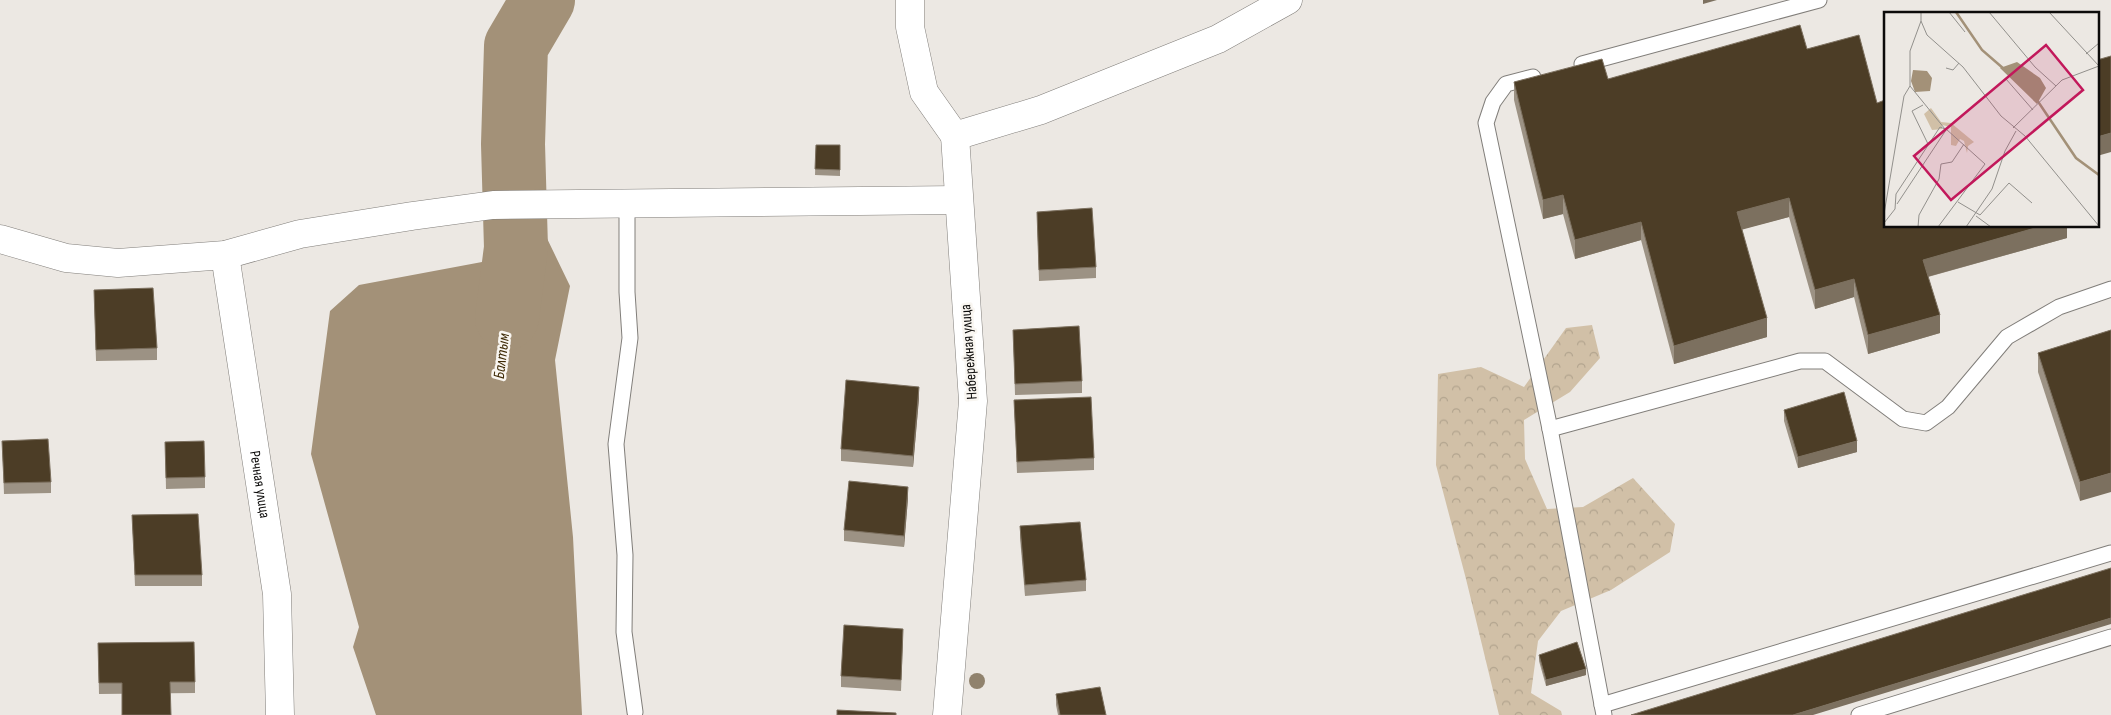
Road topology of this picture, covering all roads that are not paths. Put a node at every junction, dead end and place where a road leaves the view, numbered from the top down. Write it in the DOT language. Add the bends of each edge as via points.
graph roads {
  1 [pos="910,0"];
  2 [pos="1288,0"];
  3 [pos="1819,0"];
  4 [pos="1571,67"];
  5 [pos="1543,74"];
  6 [pos="955,136"];
  7 [pos="958,200"];
  8 [pos="627,204"];
  9 [pos="0,238"];
  10 [pos="225,255"];
  11 [pos="2111,289"];
  12 [pos="1550,429"];
  13 [pos="2111,553"];
  14 [pos="2111,637"];
  15 [pos="1603,710"];
  16 [pos="635,712"];
  17 [pos="1880,712"];
  18 [pos="280,715"];
  19 [pos="947,715"];
  20 [pos="1859,715"];
  1 -- 6 [label="street" via="910,27 924,92"];
  2 -- 6 [label="street" via="1218,39 1041,110"];
  3 -- 4 [label="lane"];
  5 -- 12 [label="lane" via="1506,84 1493,102 1486,123"];
  6 -- 7 [label="street, Набережная улица"];
  7 -- 8 [label="street"];
  7 -- 19 [label="street, Набережная улица" via="973,401"];
  8 -- 10 [label="street" via="493,205 300,234"];
  8 -- 16 [label="lane" via="626,292 630,338 616,444 625,554 624,632"];
  9 -- 10 [label="street" via="66,258 118,263"];
  10 -- 18 [label="street, Речная улица" via="277,594"];
  11 -- 12 [label="lane" via="2059,307 2008,336 1948,407 1926,423 1903,419 1825,361 1800,361"];
  12 -- 15 [label="lane"];
  13 -- 15 [label="lane"];
  14 -- 17 [label="lane"];
  17 -- 20 [label="lane"];
}
